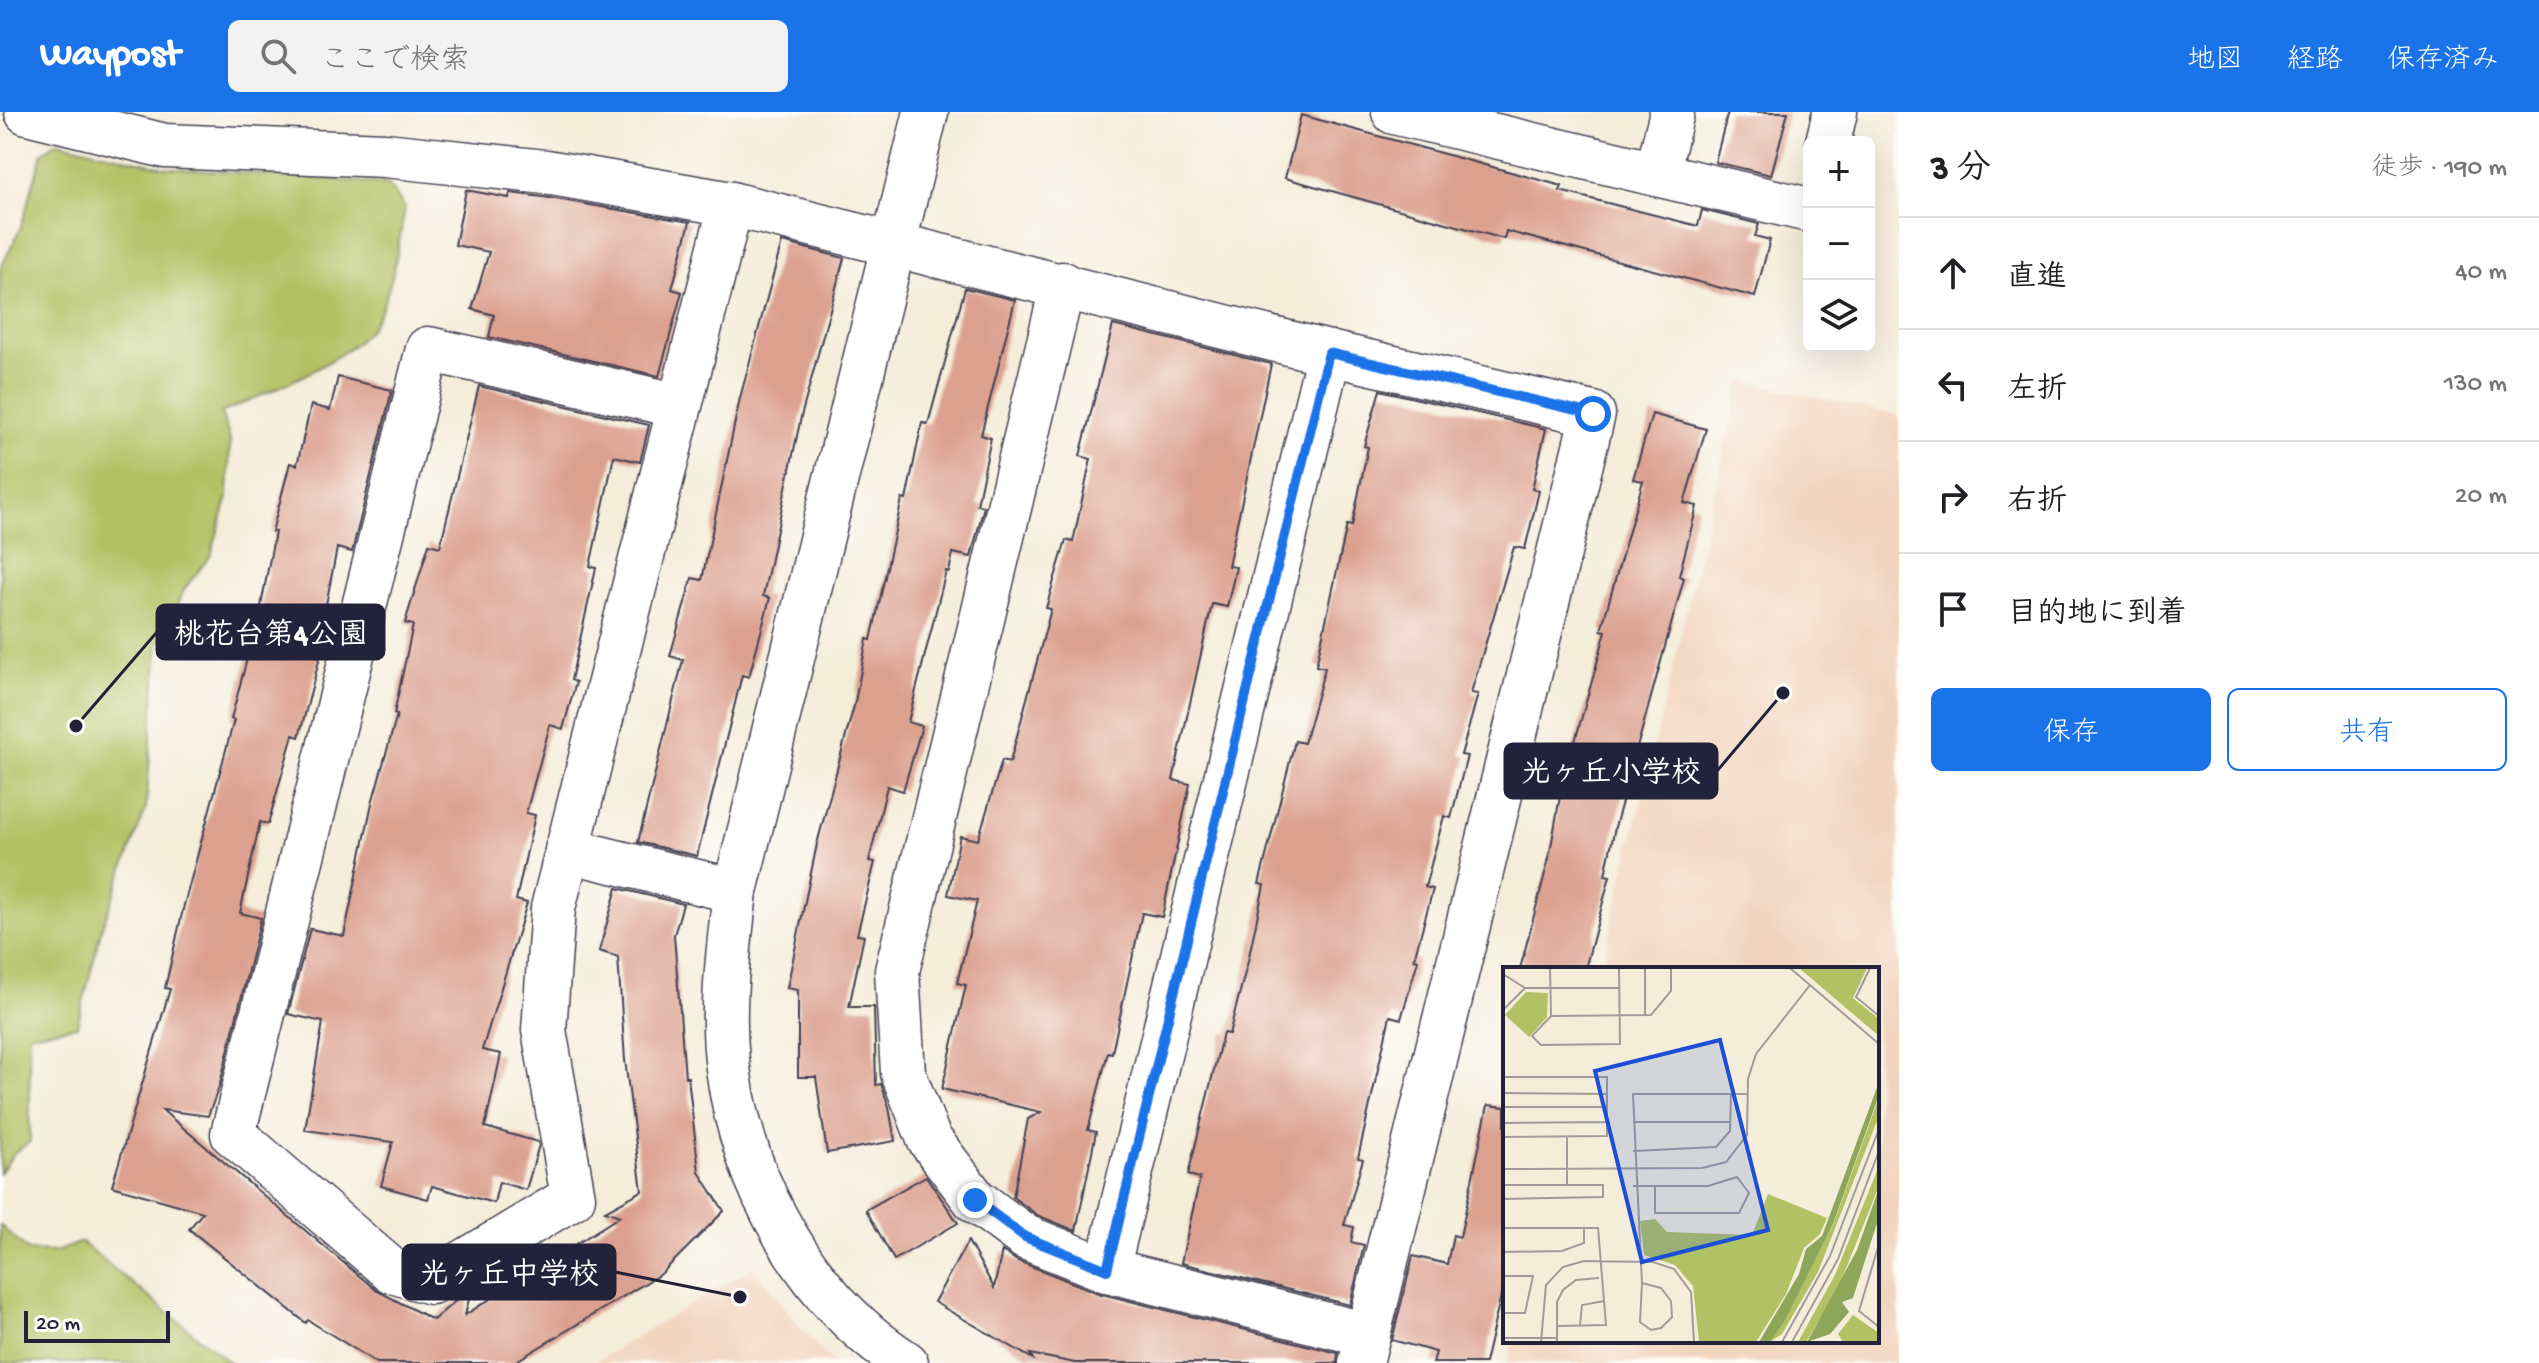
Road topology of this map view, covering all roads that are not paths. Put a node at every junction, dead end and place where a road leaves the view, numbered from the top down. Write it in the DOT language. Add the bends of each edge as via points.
graph roads {
  1 [pos="3,112"];
  2 [pos="27,112"];
  3 [pos="926,112"];
  4 [pos="1394,112"];
  5 [pos="1672,112"];
  6 [pos="1835,112"];
  7 [pos="0,123"];
  8 [pos="1536,128"];
  9 [pos="1829,136"];
  10 [pos="1657,174"];
  11 [pos="731,204"];
  12 [pos="1803,209"];
  13 [pos="893,246"];
  14 [pos="1063,284"];
  15 [pos="1329,353"];
  16 [pos="680,406"];
  17 [pos="567,850"];
  18 [pos="735,891"];
  19 [pos="1107,1270"];
  20 [pos="1364,1349"];
  21 [pos="906,1363"];
  1 -- 7 [label="street"];
  2 -- 11 [label="street" via="165,146 385,155 532,170"];
  3 -- 13 [label="street"];
  4 -- 8 [label="street"];
  5 -- 10 [label="street"];
  6 -- 9 [label="street"];
  8 -- 10 [label="street"];
  10 -- 12 [label="street"];
  11 -- 13 [label="street"];
  11 -- 16 [label="street"];
  13 -- 14 [label="street"];
  13 -- 18 [label="street"];
  14 -- 15 [label="street"];
  14 -- 19 [label="street" via="897,971 903,1073 929,1139 975,1200 1025,1237"];
  15 -- 19 [label="street"];
  15 -- 20 [label="street" via="1593,414"];
  16 -- 17 [label="street"];
  16 -- 17 [label="street" via="428,349 233,1134 392,1271 431,1282 573,1197 544,1030 553,908"];
  17 -- 18 [label="street"];
  18 -- 21 [label="street" via="725,984 727,1067 761,1192 831,1299"];
  19 -- 20 [label="street"];
}
